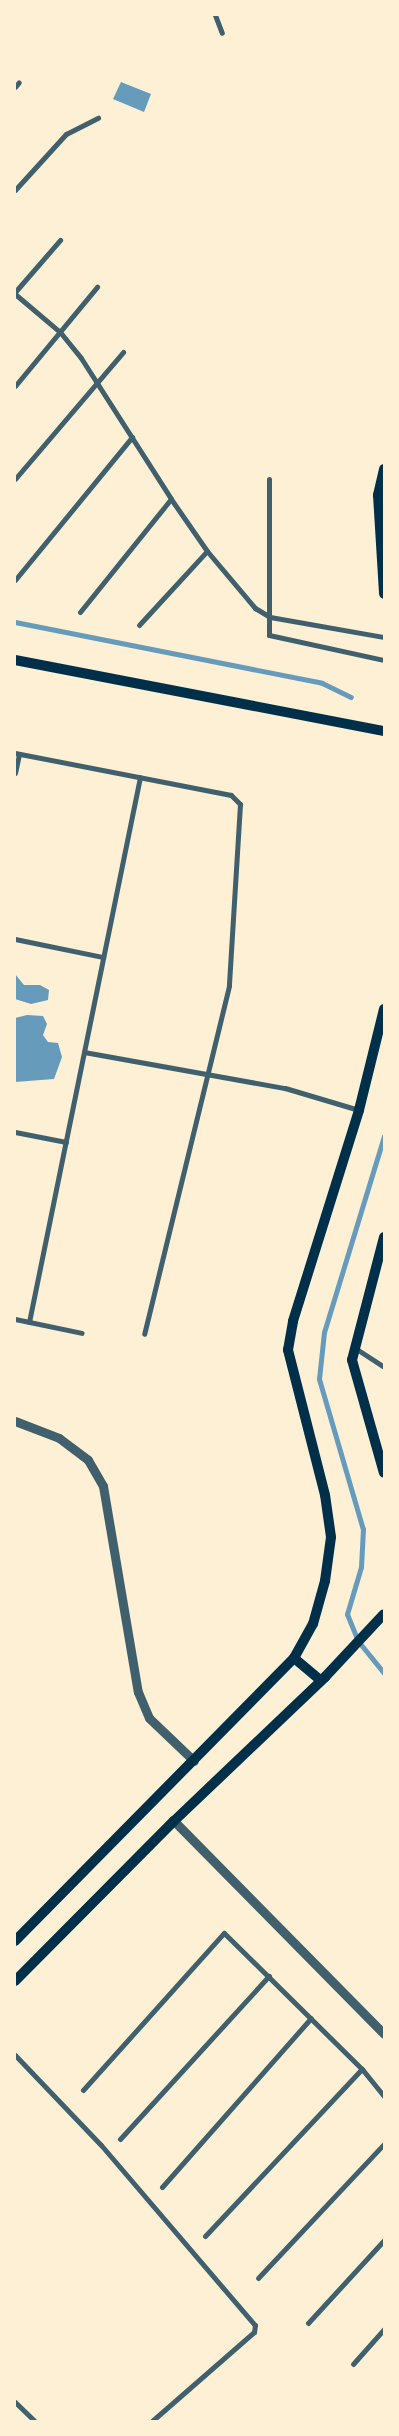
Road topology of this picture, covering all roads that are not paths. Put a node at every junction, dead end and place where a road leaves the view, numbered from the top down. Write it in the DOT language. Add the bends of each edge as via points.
graph roads {
  1 [pos="215,15"];
  2 [pos="222,33"];
  3 [pos="98,118"];
  4 [pos="15,190"];
  5 [pos="60,240"];
  6 [pos="97,287"];
  7 [pos="15,293"];
  8 [pos="60,332"];
  9 [pos="123,352"];
  10 [pos="98,381"];
  11 [pos="15,386"];
  12 [pos="132,437"];
  13 [pos="384,471"];
  14 [pos="15,479"];
  15 [pos="269,479"];
  16 [pos="171,499"];
  17 [pos="208,551"];
  18 [pos="15,580"];
  19 [pos="384,594"];
  20 [pos="80,612"];
  21 [pos="270,617"];
  22 [pos="139,625"];
  23 [pos="384,637"];
  24 [pos="15,660"];
  25 [pos="384,660"];
  26 [pos="384,731"];
  27 [pos="17,753"];
  28 [pos="15,773"];
  29 [pos="140,778"];
  30 [pos="15,939"];
  31 [pos="104,956"];
  32 [pos="384,1009"];
  33 [pos="84,1052"];
  34 [pos="210,1073"];
  35 [pos="359,1110"];
  36 [pos="15,1132"];
  37 [pos="66,1142"];
  38 [pos="384,1238"];
  39 [pos="15,1319"];
  40 [pos="29,1322"];
  41 [pos="82,1333"];
  42 [pos="144,1334"];
  43 [pos="354,1348"];
  44 [pos="384,1367"];
  45 [pos="15,1421"];
  46 [pos="384,1472"];
  47 [pos="384,1614"];
  48 [pos="294,1658"];
  49 [pos="321,1680"];
  50 [pos="194,1761"];
  51 [pos="174,1820"];
  52 [pos="15,1941"];
  53 [pos="269,1976"];
  54 [pos="15,1981"];
  55 [pos="310,2018"];
  56 [pos="384,2034"];
  57 [pos="15,2056"];
  58 [pos="362,2070"];
  59 [pos="83,2090"];
  60 [pos="384,2096"];
  61 [pos="120,2139"];
  62 [pos="384,2144"];
  63 [pos="162,2187"];
  64 [pos="204,2236"];
  65 [pos="384,2240"];
  66 [pos="258,2278"];
  67 [pos="308,2323"];
  68 [pos="384,2329"];
  69 [pos="353,2364"];
  70 [pos="15,2402"];
  71 [pos="35,2421"];
  72 [pos="152,2421"];
  1 -- 2 [label="street"];
  3 -- 4 [label="street" via="66,134"];
  5 -- 7 [label="street"];
  6 -- 8 [label="street"];
  7 -- 8 [label="street"];
  8 -- 10 [label="street"];
  8 -- 11 [label="street"];
  9 -- 10 [label="street"];
  10 -- 12 [label="street"];
  10 -- 14 [label="street"];
  12 -- 16 [label="street"];
  12 -- 18 [label="street"];
  13 -- 19 [label="main road" via="378,496"];
  15 -- 21 [label="street"];
  16 -- 17 [label="street"];
  16 -- 20 [label="street"];
  17 -- 21 [label="street" via="254,608"];
  17 -- 22 [label="street"];
  21 -- 23 [label="street"];
  21 -- 25 [label="street" via="270,635"];
  24 -- 26 [label="main road"];
  27 -- 28 [label="street"];
  27 -- 29 [label="street"];
  29 -- 31 [label="street"];
  29 -- 34 [label="street" via="233,797 240,802 229,986"];
  30 -- 31 [label="street"];
  31 -- 33 [label="street"];
  32 -- 35 [label="main road"];
  33 -- 34 [label="street"];
  33 -- 37 [label="street"];
  34 -- 35 [label="street" via="285,1088"];
  34 -- 42 [label="street"];
  35 -- 48 [label="main road" via="294,1320 288,1350 325,1495 331,1538 325,1581 313,1624"];
  36 -- 37 [label="street"];
  37 -- 40 [label="street"];
  38 -- 43 [label="main road"];
  39 -- 40 [label="street"];
  40 -- 41 [label="street"];
  43 -- 44 [label="street"];
  43 -- 46 [label="main road" via="352,1360"];
  45 -- 50 [label="street" via="58,1438 88,1460 103,1486 138,1692 149,1718"];
  47 -- 49 [label="main road"];
  48 -- 49 [label="main road"];
  48 -- 50 [label="main road"];
  49 -- 51 [label="main road"];
  50 -- 52 [label="main road"];
  51 -- 54 [label="main road"];
  51 -- 56 [label="street"];
  53 -- 55 [label="street"];
  53 -- 59 [label="street" via="224,1933"];
  53 -- 61 [label="street"];
  55 -- 58 [label="street"];
  55 -- 63 [label="street"];
  57 -- 72 [label="street" via="101,2145 255,2325 254,2332"];
  58 -- 60 [label="street"];
  58 -- 64 [label="street"];
  62 -- 66 [label="street"];
  65 -- 67 [label="street"];
  68 -- 69 [label="street"];
  70 -- 71 [label="street"];
}
